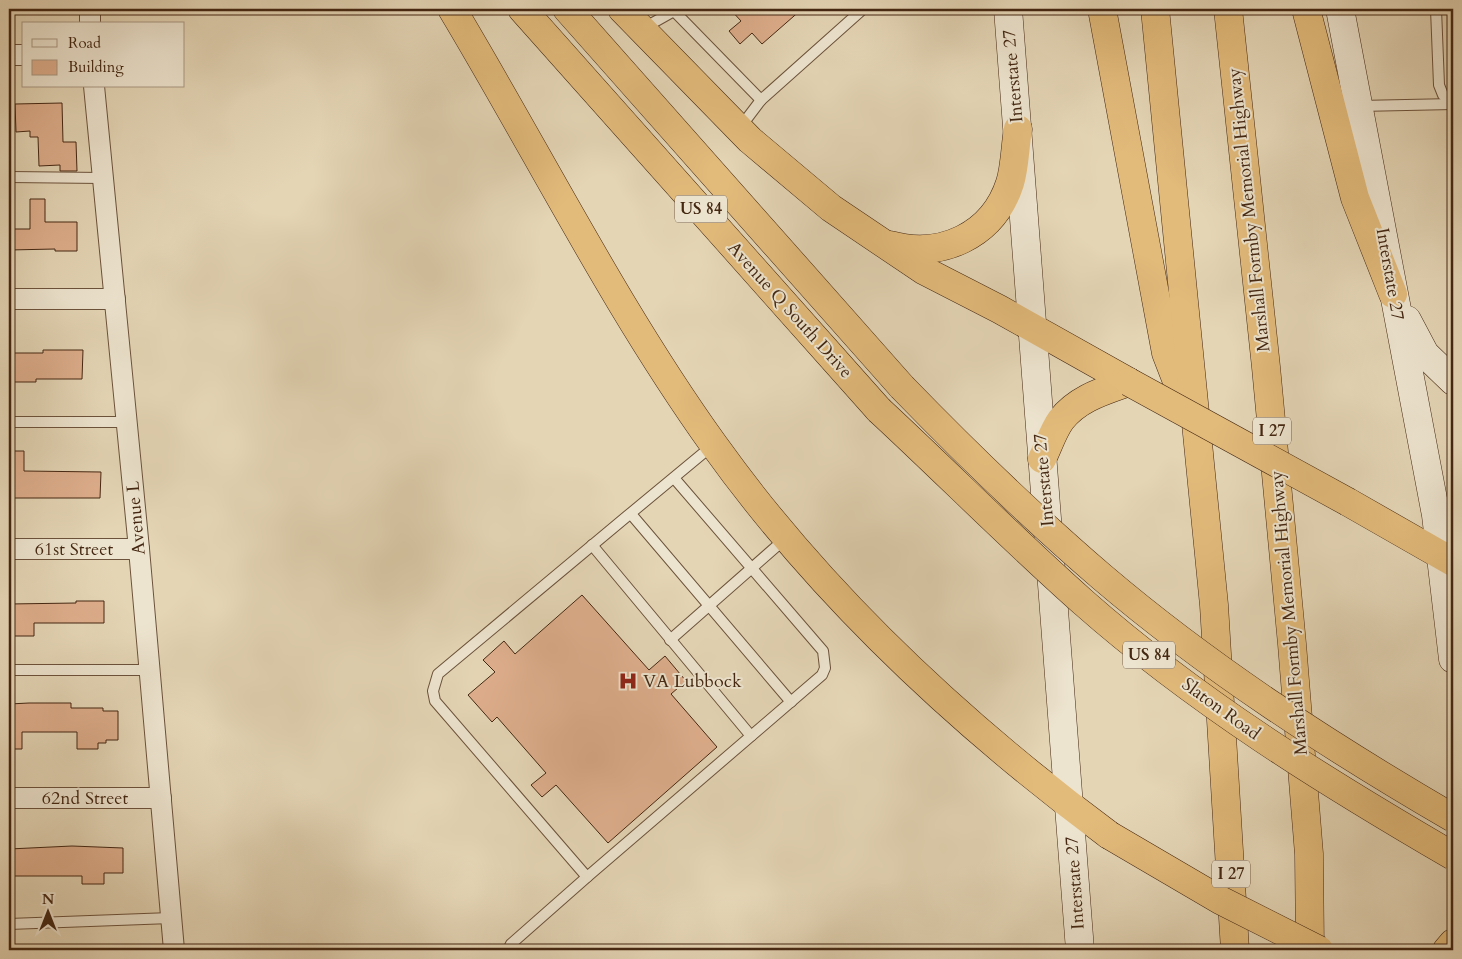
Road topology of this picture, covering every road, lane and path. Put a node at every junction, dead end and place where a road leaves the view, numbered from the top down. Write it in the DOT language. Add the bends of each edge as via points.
graph roads {
  1 [pos="90,9"];
  2 [pos="452,9"];
  3 [pos="522,9"];
  4 [pos="567,9"];
  5 [pos="622,9"];
  6 [pos="863,9"];
  7 [pos="1008,9"];
  8 [pos="1102,9"];
  9 [pos="1155,9"];
  10 [pos="1228,9"];
  11 [pos="1306,9"];
  12 [pos="1340,9"];
  13 [pos="1436,9"];
  14 [pos="676,10"];
  15 [pos="90,22"];
  16 [pos="642,29"];
  17 [pos="9,55"];
  18 [pos="22,55"];
  19 [pos="94,88"];
  20 [pos="761,100"];
  21 [pos="1453,104"];
  22 [pos="1359,106"];
  23 [pos="739,129"];
  24 [pos="1018,129"];
  25 [pos="9,177"];
  26 [pos="103,178"];
  27 [pos="882,243"];
  28 [pos="1393,294"];
  29 [pos="9,299"];
  30 [pos="115,299"];
  31 [pos="1032,326"];
  32 [pos="1129,382"];
  33 [pos="1453,382"];
  34 [pos="902,387"];
  35 [pos="879,410"];
  36 [pos="9,422"];
  37 [pos="127,422"];
  38 [pos="1198,438"];
  39 [pos="713,445"];
  40 [pos="1042,459"];
  41 [pos="674,478"];
  42 [pos="631,514"];
  43 [pos="786,538"];
  44 [pos="592,546"];
  45 [pos="9,549"];
  46 [pos="139,549"];
  47 [pos="1449,551"];
  48 [pos="752,569"];
  49 [pos="708,607"];
  50 [pos="670,640"];
  51 [pos="1453,659"];
  52 [pos="9,670"];
  53 [pos="150,670"];
  54 [pos="792,702"];
  55 [pos="751,736"];
  56 [pos="9,798"];
  57 [pos="161,798"];
  58 [pos="1069,805"];
  59 [pos="1453,818"];
  60 [pos="1309,854"];
  61 [pos="1453,856"];
  62 [pos="587,877"];
  63 [pos="171,918"];
  64 [pos="9,924"];
  65 [pos="1453,943"];
  66 [pos="174,950"];
  67 [pos="508,950"];
  68 [pos="1080,950"];
  69 [pos="1235,950"];
  70 [pos="1310,950"];
  71 [pos="1319,950"];
  72 [pos="1447,950"];
  1 -- 15 [label="street"];
  2 -- 39 [label="highway" via="650,350"];
  3 -- 35 [label="highway, Avenue Q South Drive / US 84"];
  4 -- 34 [label="highway, Avenue Q South Drive / US 84"];
  5 -- 16 [label="highway"];
  6 -- 20 [label="lane"];
  7 -- 24 [label="main road, Interstate 27"];
  8 -- 38 [label="highway" via="1166,352"];
  9 -- 38 [label="highway, I 27"];
  10 -- 60 [label="highway, Marshall Formby Memorial Highway / I 27" via="1279,501"];
  11 -- 28 [label="highway" via="1355,198"];
  12 -- 22 [label="main road, Interstate 27"];
  13 -- 21 [label="lane" via="1439,85 1443,95"];
  14 -- 16 [label="lane"];
  14 -- 20 [label="lane"];
  16 -- 23 [label="highway"];
  17 -- 18 [label="street"];
  19 -- 26 [label="street, Avenue L"];
  20 -- 23 [label="lane"];
  21 -- 22 [label="lane"];
  22 -- 28 [label="main road, Interstate 27"];
  23 -- 27 [label="highway" via="811,192"];
  24 -- 27 [label="highway" via="1011,181 993,216 980,229 951,246 934,249 903,249"];
  24 -- 31 [label="main road, Interstate 27"];
  25 -- 26 [label="lane"];
  26 -- 30 [label="street, Avenue L"];
  27 -- 31 [label="highway" via="923,270"];
  28 -- 33 [label="main road" via="1425,354"];
  28 -- 47 [label="main road, Interstate 27"];
  29 -- 30 [label="street"];
  30 -- 37 [label="street, Avenue L"];
  31 -- 32 [label="highway"];
  31 -- 40 [label="main road, Interstate 27"];
  32 -- 40 [label="highway" via="1099,392 1076,405 1060,421"];
  32 -- 47 [label="highway, bridge" via="1348,502"];
  34 -- 59 [label="highway, Slaton Road / US 84, bridge" via="968,454 1102,577 1184,642 1390,782"];
  35 -- 61 [label="highway, Slaton Road / US 84, bridge" via="1083,602 1167,669 1265,740"];
  36 -- 37 [label="lane"];
  37 -- 46 [label="street, Avenue L"];
  38 -- 69 [label="highway, I 27" via="1214,605"];
  39 -- 41 [label="lane"];
  39 -- 43 [label="highway"];
  40 -- 58 [label="main road, Interstate 27"];
  41 -- 42 [label="lane"];
  41 -- 48 [label="lane"];
  42 -- 44 [label="lane"];
  42 -- 49 [label="lane"];
  43 -- 48 [label="lane"];
  43 -- 58 [label="highway" via="874,635 952,708"];
  44 -- 50 [label="lane"];
  44 -- 62 [label="lane" via="438,674 433,691 435,701"];
  45 -- 46 [label="street, 61st Street"];
  46 -- 53 [label="street, Avenue L"];
  47 -- 51 [label="main road, Interstate 27"];
  48 -- 49 [label="lane"];
  48 -- 54 [label="lane" via="823,651 825,668 822,675"];
  49 -- 50 [label="lane"];
  49 -- 54 [label="lane"];
  50 -- 55 [label="lane"];
  52 -- 53 [label="lane"];
  53 -- 57 [label="street, Avenue L"];
  54 -- 55 [label="lane"];
  55 -- 62 [label="lane"];
  56 -- 57 [label="street, 62nd Street"];
  57 -- 63 [label="street, Avenue L"];
  58 -- 68 [label="main road, Interstate 27"];
  58 -- 71 [label="highway, bridge" via="1109,835 1220,900"];
  60 -- 70 [label="highway, Marshall Formby Memorial Highway / I 27"];
  60 -- 71 [label="highway"];
  62 -- 67 [label="lane"];
  63 -- 64 [label="lane"];
  63 -- 66 [label="street, Avenue L"];
  65 -- 72 [label="highway"];
}
